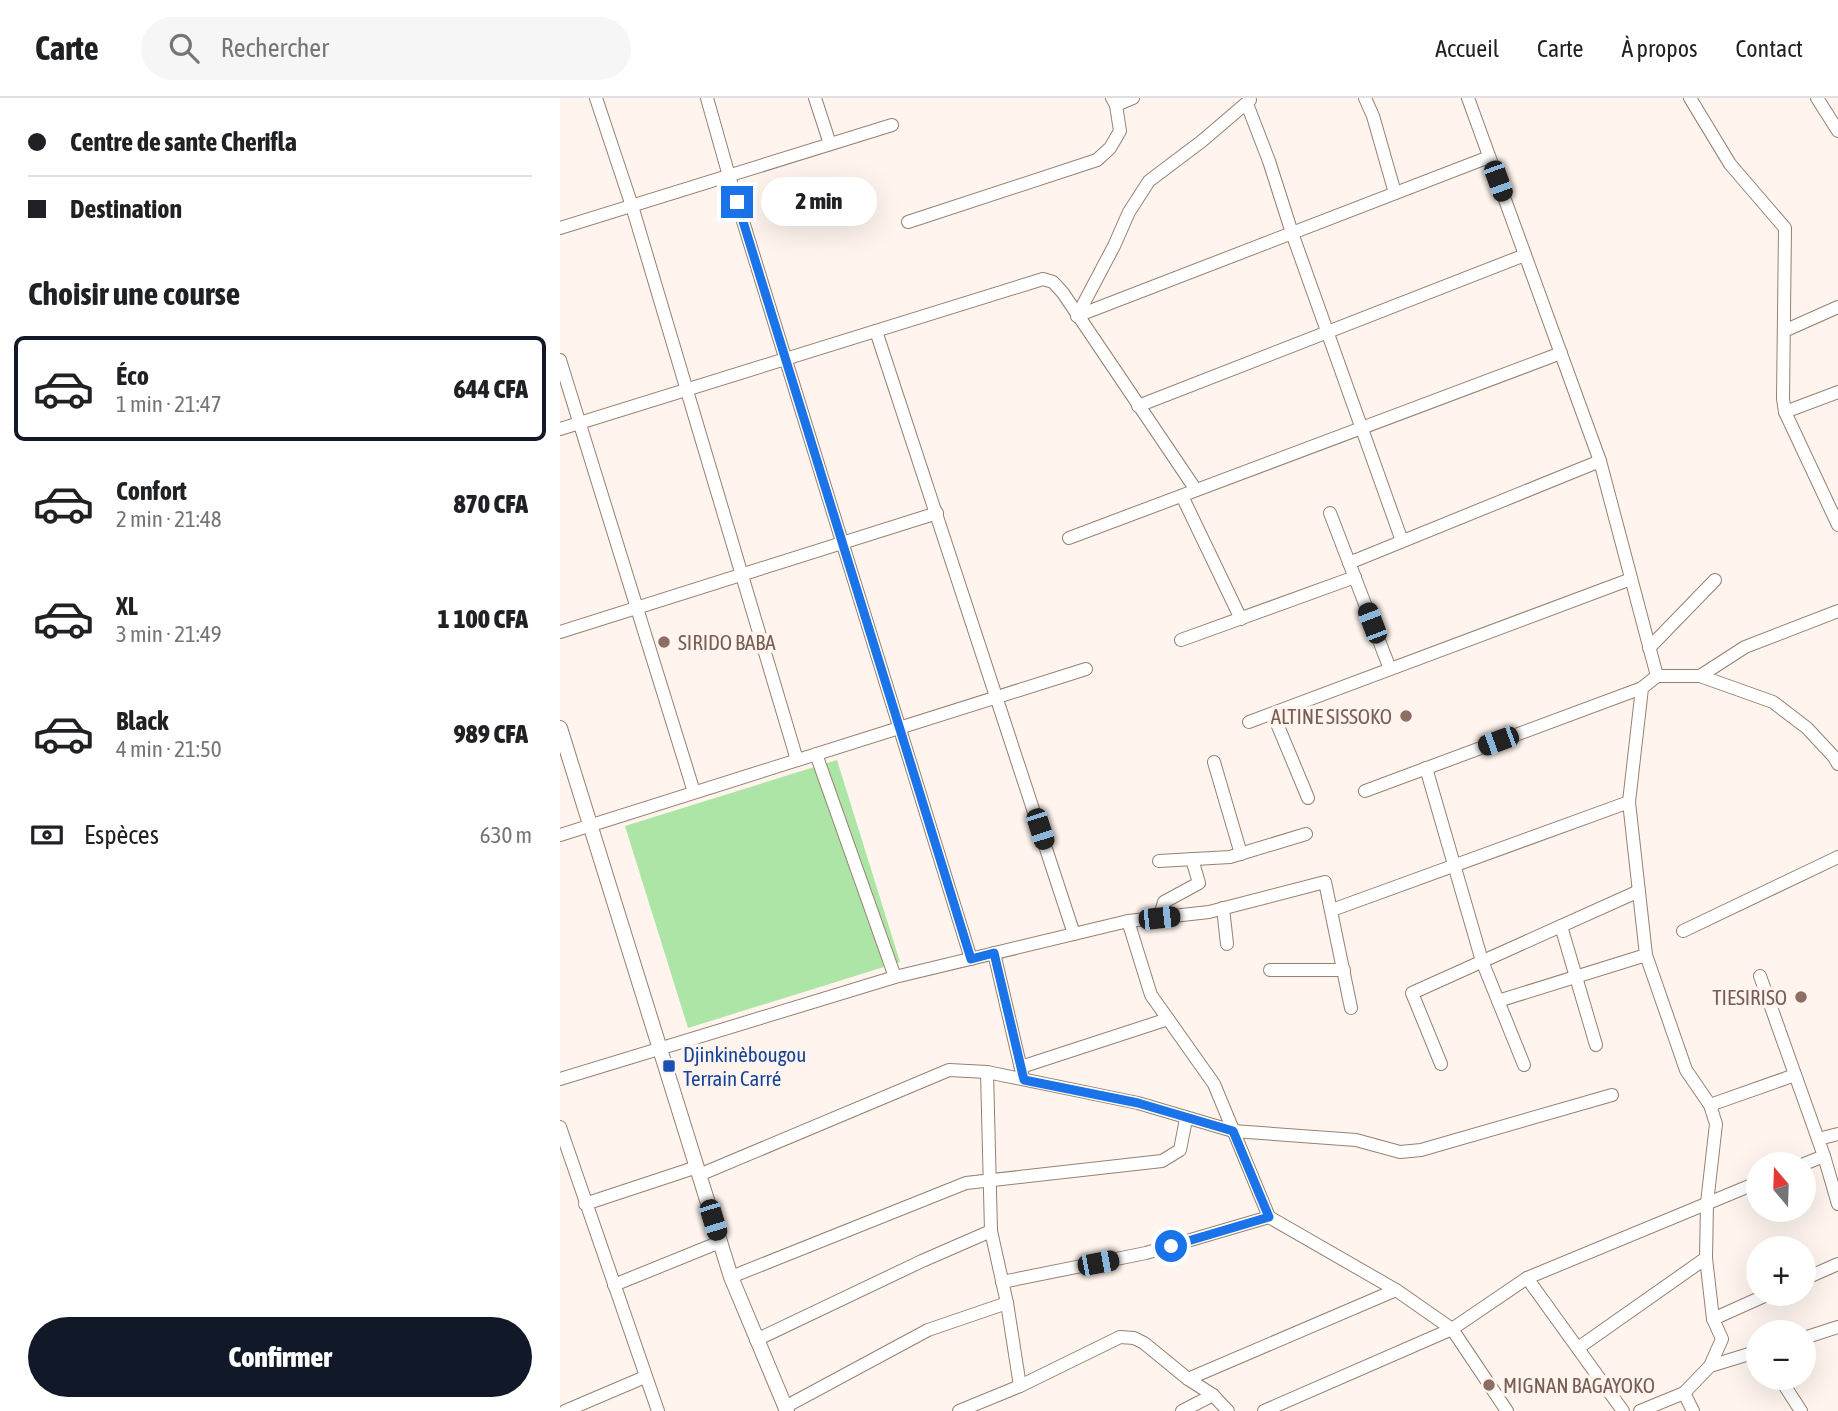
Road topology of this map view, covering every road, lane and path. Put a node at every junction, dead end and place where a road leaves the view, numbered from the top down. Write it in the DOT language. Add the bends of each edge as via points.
graph roads {
  1 [pos="596,98"];
  2 [pos="707,98"];
  3 [pos="815,98"];
  4 [pos="1133,98"];
  5 [pos="1365,98"];
  6 [pos="1468,98"];
  7 [pos="1690,98"];
  8 [pos="1817,98"];
  9 [pos="1250,101"];
  10 [pos="1114,102"];
  11 [pos="892,125"];
  12 [pos="1838,131"];
  13 [pos="830,144"];
  14 [pos="1489,157"];
  15 [pos="729,176"];
  16 [pos="1395,193"];
  17 [pos="632,206"];
  18 [pos="908,222"];
  19 [pos="560,228"];
  20 [pos="1292,233"];
  21 [pos="1525,255"];
  22 [pos="1838,307"];
  23 [pos="1077,316"];
  24 [pos="876,331"];
  25 [pos="1784,331"];
  26 [pos="1327,332"];
  27 [pos="1561,353"];
  28 [pos="786,359"];
  29 [pos="560,360"];
  30 [pos="687,389"];
  31 [pos="1838,392"];
  32 [pos="1138,406"];
  33 [pos="1785,412"];
  34 [pos="579,423"];
  35 [pos="1362,428"];
  36 [pos="560,429"];
  37 [pos="1600,461"];
  38 [pos="1196,490"];
  39 [pos="1182,496"];
  40 [pos="937,513"];
  41 [pos="1330,513"];
  42 [pos="1838,525"];
  43 [pos="1069,538"];
  44 [pos="1402,541"];
  45 [pos="843,542"];
  46 [pos="1349,563"];
  47 [pos="742,574"];
  48 [pos="1354,577"];
  49 [pos="1631,579"];
  50 [pos="1715,580"];
  51 [pos="636,608"];
  52 [pos="1838,611"];
  53 [pos="1241,619"];
  54 [pos="560,632"];
  55 [pos="1181,640"];
  56 [pos="1649,648"];
  57 [pos="1086,669"];
  58 [pos="1390,669"];
  59 [pos="1657,676"];
  60 [pos="1700,676"];
  61 [pos="1642,688"];
  62 [pos="997,697"];
  63 [pos="1273,713"];
  64 [pos="1249,722"];
  65 [pos="560,728"];
  66 [pos="900,728"];
  67 [pos="816,754"];
  68 [pos="1837,758"];
  69 [pos="797,760"];
  70 [pos="1213,762"];
  71 [pos="1426,768"];
  72 [pos="1365,791"];
  73 [pos="694,793"];
  74 [pos="1308,797"];
  75 [pos="1629,802"];
  76 [pos="590,825"];
  77 [pos="1306,834"];
  78 [pos="560,835"];
  79 [pos="1241,854"];
  80 [pos="1838,857"];
  81 [pos="1192,859"];
  82 [pos="1160,861"];
  83 [pos="1454,866"];
  84 [pos="1639,891"];
  85 [pos="1223,908"];
  86 [pos="1332,910"];
  87 [pos="1159,918"];
  88 [pos="1128,921"];
  89 [pos="1560,926"];
  90 [pos="1684,931"];
  91 [pos="1074,934"];
  92 [pos="1227,944"];
  93 [pos="994,953"];
  94 [pos="1646,955"];
  95 [pos="971,959"];
  96 [pos="1482,961"];
  97 [pos="1270,970"];
  98 [pos="1343,970"];
  99 [pos="1760,976"];
  100 [pos="895,977"];
  101 [pos="1576,977"];
  102 [pos="1498,1001"];
  103 [pos="1351,1008"];
  104 [pos="1168,1019"];
  105 [pos="1596,1045"];
  106 [pos="660,1049"];
  107 [pos="1441,1064"];
  108 [pos="1524,1065"];
  109 [pos="987,1072"];
  110 [pos="1022,1073"];
  111 [pos="1795,1075"];
  112 [pos="560,1079"];
  113 [pos="1612,1095"];
  114 [pos="1710,1105"];
  115 [pos="1186,1119"];
  116 [pos="560,1127"];
  117 [pos="1233,1131"];
  118 [pos="1838,1134"];
  119 [pos="1818,1139"];
  120 [pos="1824,1156"];
  121 [pos="1816,1159"];
  122 [pos="698,1171"];
  123 [pos="989,1181"];
  124 [pos="1746,1187"];
  125 [pos="1707,1203"];
  126 [pos="585,1204"];
  127 [pos="1838,1204"];
  128 [pos="1269,1217"];
  129 [pos="991,1231"];
  130 [pos="720,1242"];
  131 [pos="1706,1258"];
  132 [pos="1838,1264"];
  133 [pos="1816,1274"];
  134 [pos="731,1277"];
  135 [pos="1527,1278"];
  136 [pos="1002,1282"];
  137 [pos="614,1285"];
  138 [pos="1396,1290"];
  139 [pos="1007,1303"];
  140 [pos="1746,1304"];
  141 [pos="1713,1318"];
  142 [pos="1838,1327"];
  143 [pos="1452,1329"];
  144 [pos="1816,1334"];
  145 [pos="756,1340"];
  146 [pos="1578,1348"];
  147 [pos="1746,1355"];
  148 [pos="1710,1366"];
  149 [pos="645,1377"];
  150 [pos="1188,1379"];
  151 [pos="1020,1386"];
  152 [pos="1787,1390"];
  153 [pos="1684,1393"];
  154 [pos="1213,1395"];
  155 [pos="786,1409"];
  156 [pos="565,1411"];
  157 [pos="658,1411"];
  158 [pos="959,1411"];
  159 [pos="1182,1411"];
  160 [pos="1228,1411"];
  161 [pos="1265,1411"];
  162 [pos="1507,1411"];
  163 [pos="1623,1411"];
  164 [pos="1640,1411"];
  165 [pos="1693,1411"];
  166 [pos="1801,1411"];
  1 -- 17 [label="street"];
  2 -- 15 [label="street"];
  3 -- 13 [label="street"];
  4 -- 10 [label="street"];
  5 -- 16 [label="street"];
  6 -- 14 [label="street"];
  7 -- 25 [label="street" via="1730,164 1785,228"];
  8 -- 12 [label="street"];
  9 -- 20 [label="street"];
  9 -- 23 [label="street" via="1149,181"];
  10 -- 18 [label="street" via="1120,131 1111,148 1097,160"];
  11 -- 13 [label="street"];
  13 -- 15 [label="street"];
  14 -- 16 [label="street"];
  14 -- 21 [label="street"];
  15 -- 17 [label="street"];
  15 -- 28 [label="street"];
  16 -- 20 [label="street"];
  17 -- 19 [label="street"];
  17 -- 30 [label="street"];
  20 -- 23 [label="street"];
  20 -- 26 [label="street"];
  21 -- 26 [label="street"];
  21 -- 27 [label="street"];
  22 -- 25 [label="street"];
  23 -- 24 [label="street" via="1054,282 1043,279"];
  23 -- 32 [label="street"];
  24 -- 28 [label="street"];
  24 -- 40 [label="street"];
  25 -- 33 [label="street"];
  26 -- 32 [label="street"];
  26 -- 35 [label="street"];
  27 -- 35 [label="street"];
  27 -- 37 [label="street"];
  28 -- 30 [label="street"];
  28 -- 45 [label="street"];
  29 -- 34 [label="street"];
  30 -- 34 [label="street"];
  30 -- 47 [label="street"];
  31 -- 33 [label="street"];
  32 -- 38 [label="street"];
  33 -- 42 [label="street"];
  34 -- 36 [label="street"];
  34 -- 51 [label="street"];
  35 -- 38 [label="street"];
  35 -- 44 [label="street"];
  37 -- 44 [label="street"];
  37 -- 49 [label="street"];
  38 -- 39 [label="street"];
  39 -- 43 [label="street"];
  39 -- 53 [label="street"];
  40 -- 45 [label="street"];
  40 -- 62 [label="street"];
  41 -- 46 [label="street"];
  44 -- 46 [label="street"];
  45 -- 47 [label="street"];
  45 -- 66 [label="street"];
  46 -- 48 [label="street"];
  47 -- 51 [label="street"];
  47 -- 69 [label="street"];
  48 -- 53 [label="street"];
  48 -- 58 [label="street"];
  49 -- 56 [label="street"];
  49 -- 58 [label="street"];
  50 -- 56 [label="street"];
  51 -- 54 [label="street"];
  51 -- 73 [label="street"];
  52 -- 60 [label="street" via="1745,647"];
  53 -- 55 [label="street"];
  56 -- 59 [label="street"];
  57 -- 62 [label="street"];
  58 -- 63 [label="street"];
  59 -- 60 [label="street"];
  59 -- 61 [label="street"];
  60 -- 68 [label="street" via="1773,702 1807,727"];
  61 -- 71 [label="street"];
  61 -- 75 [label="street"];
  62 -- 66 [label="street"];
  62 -- 91 [label="street"];
  63 -- 64 [label="street"];
  63 -- 74 [label="street"];
  65 -- 76 [label="street"];
  66 -- 67 [label="street"];
  66 -- 95 [label="street"];
  67 -- 69 [label="street"];
  67 -- 100 [label="street"];
  69 -- 73 [label="street"];
  70 -- 79 [label="street"];
  71 -- 72 [label="street"];
  71 -- 83 [label="street"];
  73 -- 76 [label="street"];
  75 -- 83 [label="street"];
  75 -- 84 [label="street"];
  76 -- 78 [label="street"];
  76 -- 106 [label="street"];
  77 -- 79 [label="street"];
  79 -- 81 [label="street"];
  80 -- 90 [label="street"];
  81 -- 82 [label="street"];
  81 -- 87 [label="street" via="1199,883 1164,902"];
  83 -- 86 [label="street"];
  83 -- 96 [label="street"];
  84 -- 89 [label="street"];
  84 -- 94 [label="street"];
  85 -- 86 [label="street" via="1325,881"];
  85 -- 87 [label="street"];
  85 -- 92 [label="street"];
  86 -- 98 [label="street"];
  87 -- 88 [label="street"];
  88 -- 91 [label="street"];
  88 -- 104 [label="street" via="1151,995"];
  89 -- 96 [label="street"];
  89 -- 101 [label="street"];
  91 -- 93 [label="street"];
  93 -- 95 [label="street"];
  93 -- 110 [label="street"];
  94 -- 101 [label="street"];
  94 -- 114 [label="street" via="1686,1070"];
  95 -- 100 [label="street"];
  96 -- 102 [label="street"];
  96 -- 107 [label="street" via="1412,993"];
  97 -- 98 [label="street"];
  98 -- 103 [label="street"];
  99 -- 111 [label="street"];
  100 -- 106 [label="street"];
  101 -- 102 [label="street"];
  101 -- 105 [label="street"];
  102 -- 108 [label="street"];
  104 -- 110 [label="street"];
  104 -- 117 [label="street" via="1214,1084"];
  106 -- 112 [label="street"];
  106 -- 122 [label="street"];
  109 -- 110 [label="street"];
  109 -- 122 [label="street" via="949,1070"];
  109 -- 123 [label="street"];
  110 -- 115 [label="street"];
  111 -- 114 [label="street"];
  111 -- 119 [label="street"];
  113 -- 117 [label="street" via="1421,1150 1400,1152 1356,1140"];
  114 -- 125 [label="street" via="1716,1124"];
  115 -- 117 [label="street"];
  115 -- 123 [label="street" via="1180,1150 1162,1161"];
  116 -- 126 [label="street"];
  117 -- 128 [label="street"];
  118 -- 119 [label="street"];
  119 -- 120 [label="street"];
  120 -- 121 [label="street"];
  120 -- 127 [label="street"];
  122 -- 126 [label="street"];
  122 -- 130 [label="street"];
  123 -- 129 [label="street"];
  123 -- 134 [label="street" via="966,1183"];
  124 -- 125 [label="street"];
  125 -- 131 [label="street"];
  125 -- 135 [label="street"];
  126 -- 137 [label="street"];
  128 -- 136 [label="street" via="1146,1253"];
  128 -- 138 [label="street"];
  129 -- 136 [label="street"];
  129 -- 145 [label="street"];
  130 -- 134 [label="street"];
  130 -- 137 [label="street"];
  131 -- 141 [label="street"];
  131 -- 146 [label="street"];
  132 -- 133 [label="street"];
  134 -- 145 [label="street"];
  135 -- 143 [label="street"];
  135 -- 146 [label="street"];
  136 -- 139 [label="street"];
  137 -- 149 [label="street"];
  138 -- 143 [label="street"];
  138 -- 150 [label="street"];
  139 -- 151 [label="street"];
  139 -- 155 [label="street" via="928,1330"];
  140 -- 141 [label="street"];
  141 -- 148 [label="street" via="1722,1339"];
  142 -- 144 [label="street"];
  143 -- 161 [label="street"];
  143 -- 162 [label="street"];
  145 -- 155 [label="street"];
  146 -- 163 [label="street"];
  147 -- 148 [label="street"];
  148 -- 153 [label="street"];
  149 -- 156 [label="street"];
  149 -- 157 [label="street"];
  150 -- 151 [label="street" via="1144,1343 1120,1337"];
  150 -- 154 [label="street"];
  151 -- 158 [label="street"];
  152 -- 166 [label="street"];
  153 -- 164 [label="street"];
  153 -- 165 [label="street"];
  154 -- 159 [label="street"];
  154 -- 160 [label="street"];
}
